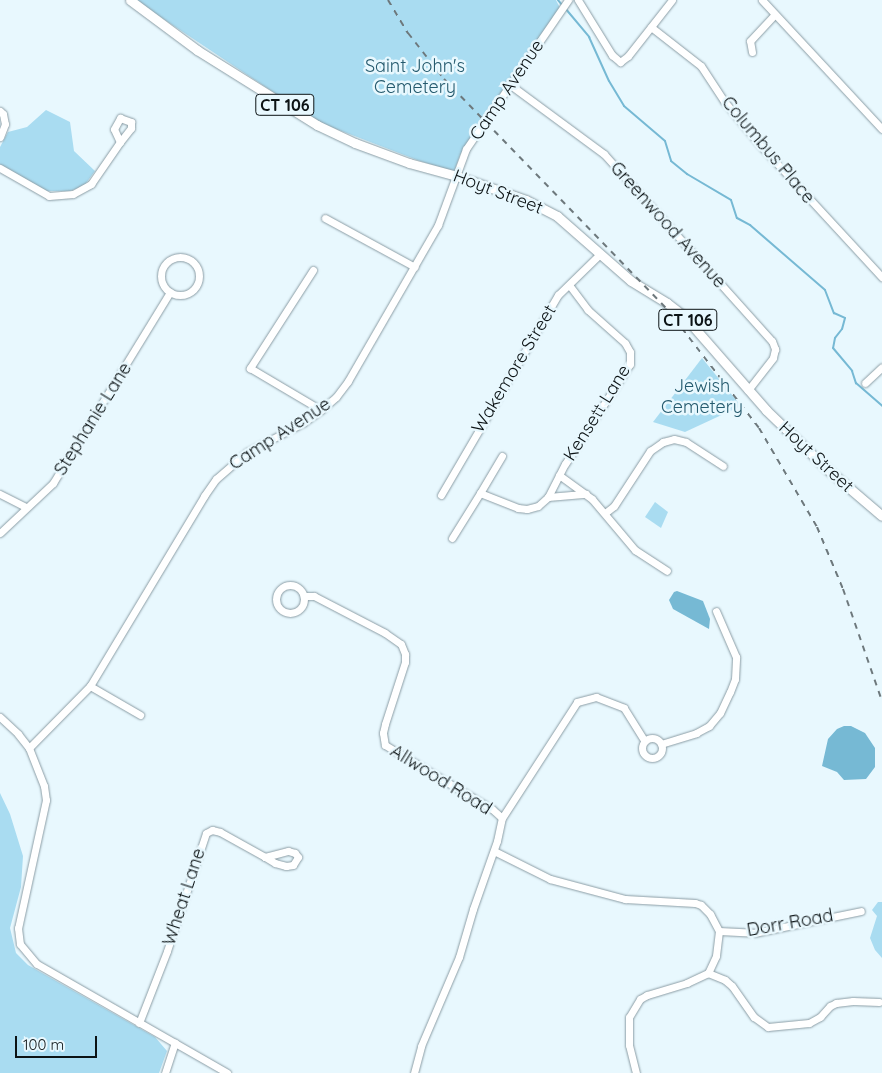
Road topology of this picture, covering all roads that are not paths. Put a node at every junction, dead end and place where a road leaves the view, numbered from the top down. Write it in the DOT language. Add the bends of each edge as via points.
graph roads {
  1 [pos="130,0"];
  2 [pos="578,0"];
  3 [pos="672,0"];
  4 [pos="762,0"];
  5 [pos="565,3"];
  6 [pos="774,15"];
  7 [pos="651,27"];
  8 [pos="752,52"];
  9 [pos="509,84"];
  10 [pos="0,111"];
  11 [pos="882,129"];
  12 [pos="0,137"];
  13 [pos="120,142"];
  14 [pos="0,168"];
  15 [pos="457,176"];
  16 [pos="324,218"];
  17 [pos="600,254"];
  18 [pos="416,267"];
  19 [pos="313,270"];
  20 [pos="882,277"];
  21 [pos="569,285"];
  22 [pos="170,292"];
  23 [pos="882,367"];
  24 [pos="865,382"];
  25 [pos="748,390"];
  26 [pos="321,410"];
  27 [pos="502,456"];
  28 [pos="723,466"];
  29 [pos="559,475"];
  30 [pos="480,492"];
  31 [pos="0,494"];
  32 [pos="586,494"];
  33 [pos="441,495"];
  34 [pos="548,497"];
  35 [pos="25,507"];
  36 [pos="605,513"];
  37 [pos="882,516"];
  38 [pos="0,533"];
  39 [pos="452,538"];
  40 [pos="667,571"];
  41 [pos="304,596"];
  42 [pos="716,611"];
  43 [pos="90,686"];
  44 [pos="140,715"];
  45 [pos="0,717"];
  46 [pos="645,741"];
  47 [pos="661,744"];
  48 [pos="29,748"];
  49 [pos="502,818"];
  50 [pos="494,851"];
  51 [pos="265,857"];
  52 [pos="861,911"];
  53 [pos="719,931"];
  54 [pos="708,973"];
  55 [pos="879,1002"];
  56 [pos="139,1023"];
  57 [pos="175,1043"];
  58 [pos="165,1073"];
  59 [pos="227,1073"];
  60 [pos="414,1073"];
  61 [pos="636,1073"];
  1 -- 15 [label="main road, Hoyt Street / CT 106" via="197,50 317,126 400,160"];
  2 -- 7 [label="street" via="612,55 620,62"];
  3 -- 7 [label="street"];
  4 -- 6 [label="street"];
  5 -- 9 [label="street, Camp Avenue"];
  6 -- 8 [label="street" via="750,41"];
  6 -- 11 [label="street"];
  7 -- 20 [label="street, Columbus Place" via="701,66 724,101 760,145"];
  9 -- 15 [label="street, Camp Avenue" via="466,149"];
  9 -- 25 [label="street, Greenwood Avenue" via="604,154 772,341 775,349 773,358"];
  10 -- 12 [label="street" via="5,124"];
  13 -- 14 [label="street" via="91,184 73,194 49,196"];
  15 -- 17 [label="main road, Hoyt Street / CT 106" via="541,207 569,226"];
  15 -- 18 [label="street, Camp Avenue" via="438,225"];
  16 -- 18 [label="street"];
  17 -- 21 [label="street, Wakemore Street"];
  17 -- 25 [label="main road, Hoyt Street / CT 106" via="637,286 685,317"];
  18 -- 26 [label="street, Camp Avenue" via="348,381"];
  19 -- 26 [label="street" via="250,368"];
  21 -- 29 [label="street, Kensett Lane" via="588,310 625,343 631,357 627,369"];
  21 -- 33 [label="street, Wakemore Street" via="554,301"];
  22 -- 22 [label="street" via="163,269 171,260 185,257 196,266 199,277 196,286 185,295"];
  22 -- 35 [label="street, Stephanie Lane" via="53,483"];
  23 -- 24 [label="street"];
  25 -- 37 [label="main road, Hoyt Street / CT 106" via="826,468"];
  26 -- 43 [label="street, Camp Avenue" via="247,452 216,479"];
  27 -- 30 [label="street"];
  28 -- 36 [label="street" via="686,442 674,439 663,442 650,451 614,506"];
  29 -- 32 [label="street, Kensett Lane"];
  29 -- 34 [label="street, Kensett Lane"];
  30 -- 34 [label="street" via="527,509 538,506"];
  30 -- 39 [label="street"];
  31 -- 35 [label="street"];
  32 -- 34 [label="street"];
  32 -- 36 [label="street, Kensett Lane"];
  35 -- 38 [label="street, Stephanie Lane"];
  36 -- 40 [label="street, Kensett Lane" via="635,550"];
  41 -- 41 [label="street, Allwood Road" via="294,586 285,587 279,592 278,604 286,613 294,613 301,608"];
  41 -- 49 [label="street, Allwood Road" via="314,596 401,644 405,662 385,724 385,745"];
  42 -- 47 [label="street" via="736,656 735,679 730,692 709,726"];
  43 -- 44 [label="street"];
  43 -- 48 [label="street, Camp Avenue"];
  45 -- 48 [label="street"];
  46 -- 47 [label="street" via="654,738"];
  46 -- 47 [label="street" via="642,750 649,758 659,755"];
  46 -- 49 [label="street" via="624,708 596,697 577,702"];
  48 -- 56 [label="street" via="46,800 18,928 20,944 37,964"];
  49 -- 50 [label="street, Allwood Road"];
  50 -- 53 [label="street" via="550,879 619,898 701,905"];
  50 -- 60 [label="street, Allwood Road" via="459,957 421,1046"];
  51 -- 56 [label="street, Wheat Lane" via="215,830 206,833"];
  52 -- 53 [label="street, Dorr Road" via="754,932"];
  53 -- 54 [label="street" via="716,956"];
  54 -- 55 [label="street" via="725,980 758,1023 768,1028 809,1023 836,1003 853,1000"];
  54 -- 61 [label="street" via="640,999 628,1023"];
  56 -- 57 [label="street"];
  57 -- 58 [label="street"];
  57 -- 59 [label="street"];
}
